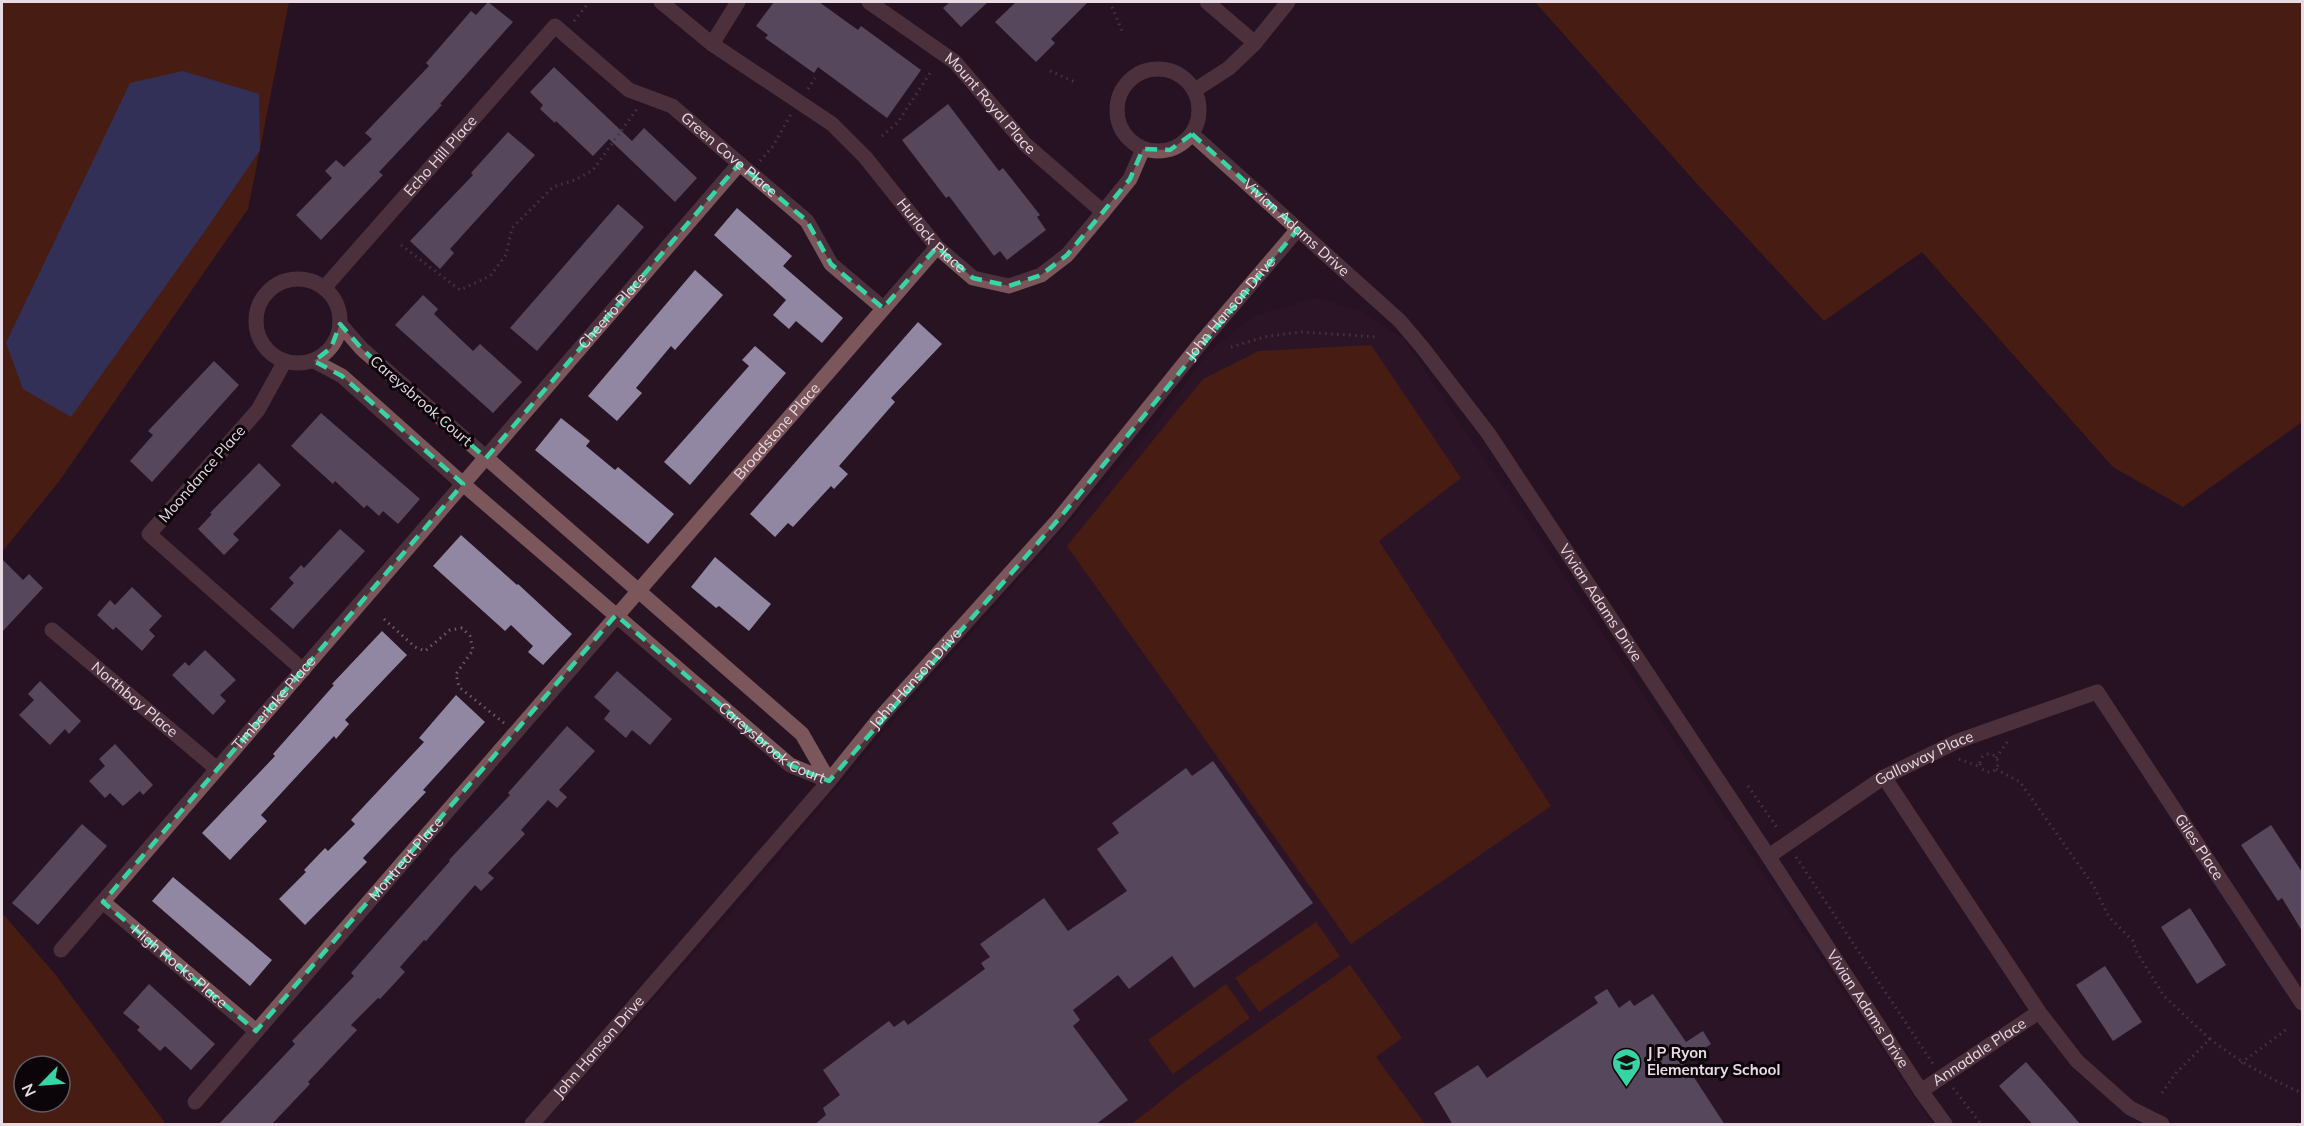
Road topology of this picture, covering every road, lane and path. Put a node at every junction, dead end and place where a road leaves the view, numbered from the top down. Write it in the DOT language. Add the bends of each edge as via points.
graph roads {
  1 [pos="589,2"];
  2 [pos="661,2"];
  3 [pos="738,2"];
  4 [pos="870,2"];
  5 [pos="1207,2"];
  6 [pos="1288,2"];
  7 [pos="1112,7"];
  8 [pos="891,8"];
  9 [pos="573,22"];
  10 [pos="555,26"];
  11 [pos="1122,31"];
  12 [pos="1255,43"];
  13 [pos="712,44"];
  14 [pos="1050,71"];
  15 [pos="930,73"];
  16 [pos="815,78"];
  17 [pos="1075,82"];
  18 [pos="1195,90"];
  19 [pos="801,102"];
  20 [pos="638,107"];
  21 [pos="1192,134"];
  22 [pos="882,136"];
  23 [pos="1143,149"];
  24 [pos="745,169"];
  25 [pos="1104,212"];
  26 [pos="1298,229"];
  27 [pos="401,245"];
  28 [pos="937,247"];
  29 [pos="324,288"];
  30 [pos="883,308"];
  31 [pos="340,324"];
  32 [pos="1378,337"];
  33 [pos="1231,347"];
  34 [pos="285,361"];
  35 [pos="314,361"];
  36 [pos="486,458"];
  37 [pos="463,484"];
  38 [pos="638,591"];
  39 [pos="616,615"];
  40 [pos="384,619"];
  41 [pos="52,630"];
  42 [pos="303,670"];
  43 [pos="2097,692"];
  44 [pos="515,732"];
  45 [pos="2011,737"];
  46 [pos="1956,758"];
  47 [pos="1996,758"];
  48 [pos="1980,767"];
  49 [pos="217,769"];
  50 [pos="1996,770"];
  51 [pos="1884,777"];
  52 [pos="829,781"];
  53 [pos="1748,786"];
  54 [pos="1788,843"];
  55 [pos="1768,856"];
  56 [pos="103,902"];
  57 [pos="61,950"];
  58 [pos="2302,1003"];
  59 [pos="2039,1012"];
  60 [pos="2288,1029"];
  61 [pos="256,1031"];
  62 [pos="2210,1039"];
  63 [pos="2241,1063"];
  64 [pos="1943,1076"];
  65 [pos="1921,1091"];
  66 [pos="2162,1093"];
  67 [pos="2302,1093"];
  68 [pos="195,1102"];
  69 [pos="532,1125"];
  70 [pos="1946,1125"];
  71 [pos="1981,1125"];
  72 [pos="2162,1125"];
  1 -- 9 [label="path"];
  2 -- 13 [label="street, Hurlock Place"];
  3 -- 13 [label="street"];
  4 -- 8 [label="street, Mount Royal Place"];
  5 -- 12 [label="street"];
  6 -- 12 [label="street"];
  7 -- 11 [label="path"];
  8 -- 25 [label="street, Mount Royal Place" via="956,62 1025,144"];
  10 -- 24 [label="street, Green Cove Place" via="629,90 672,106"];
  10 -- 29 [label="street, Echo Hill Place"];
  12 -- 18 [label="street" via="1229,68"];
  13 -- 19 [label="street, Hurlock Place"];
  14 -- 17 [label="path"];
  15 -- 22 [label="path" via="898,122"];
  16 -- 19 [label="path"];
  18 -- 21 [label="street" via="1200,113"];
  18 -- 23 [label="street" via="1181,75 1161,68 1148,69 1126,83 1117,107 1118,120 1127,137"];
  19 -- 24 [label="path" via="773,146"];
  19 -- 28 [label="street, Hurlock Place" via="832,124 865,157"];
  20 -- 27 [label="path" via="594,170 553,187 512,228 506,255 490,276 460,290"];
  21 -- 23 [label="street" via="1170,150"];
  21 -- 26 [label="street, Vivian Adams Drive"];
  23 -- 25 [label="street, Hurlock Place" via="1130,179"];
  24 -- 30 [label="street, Green Cove Place" via="807,221 831,264"];
  24 -- 36 [label="street, Cheerio Place"];
  25 -- 28 [label="street, Hurlock Place" via="1067,255 1041,275 1009,286 973,278"];
  26 -- 52 [label="street, John Hanson Drive" via="1058,519 879,719"];
  26 -- 55 [label="street, Vivian Adams Drive" via="1400,321 1488,433"];
  28 -- 30 [label="street, Broadstone Place"];
  29 -- 31 [label="street" via="339,309"];
  29 -- 34 [label="street" via="303,279 288,280 273,286 263,297 256,324 263,344"];
  30 -- 38 [label="street, Broadstone Place"];
  31 -- 35 [label="street" via="331,348"];
  31 -- 36 [label="street, Careysbrook Court" via="362,349"];
  32 -- 33 [label="path" via="1302,332 1268,336"];
  34 -- 35 [label="street"];
  34 -- 42 [label="street, Moondance Place" via="258,410 149,534"];
  35 -- 37 [label="street, Careysbrook Court" via="342,376"];
  36 -- 37 [label="street, Timberlake Place"];
  36 -- 38 [label="street, Careysbrook Court"];
  37 -- 39 [label="street, Careysbrook Court"];
  37 -- 42 [label="street, Timberlake Place"];
  38 -- 39 [label="street, Broadstone Place"];
  38 -- 52 [label="street, Careysbrook Court" via="802,734"];
  39 -- 44 [label="street, Montreat Place"];
  39 -- 52 [label="street, Careysbrook Court" via="790,765"];
  40 -- 44 [label="path" via="425,651 450,630 462,628 470,636 473,650 456,674 459,687"];
  41 -- 49 [label="street, Northbay Place"];
  42 -- 49 [label="street, Timberlake Place"];
  43 -- 51 [label="street, Galloway Place" via="1958,741"];
  43 -- 58 [label="street, Giles Place"];
  44 -- 61 [label="street, Montreat Place"];
  45 -- 47 [label="path"];
  46 -- 48 [label="path"];
  47 -- 48 [label="path" via="1991,754 1982,756"];
  47 -- 50 [label="path"];
  48 -- 50 [label="path" via="1987,772"];
  49 -- 56 [label="street, Timberlake Place"];
  50 -- 62 [label="path" via="2020,782 2093,885 2109,917 2133,941 2164,996"];
  51 -- 54 [label="street, Galloway Place"];
  51 -- 59 [label="street"];
  52 -- 69 [label="street, John Hanson Drive"];
  53 -- 54 [label="path"];
  54 -- 55 [label="street, Galloway Place"];
  54 -- 64 [label="path"];
  55 -- 65 [label="street, Vivian Adams Drive"];
  56 -- 57 [label="street, Timberlake Place"];
  56 -- 61 [label="street, High Rocks Place"];
  59 -- 64 [label="street, Annadale Place"];
  59 -- 72 [label="street" via="2077,1061 2130,1108"];
  60 -- 63 [label="path"];
  61 -- 68 [label="street, Montreat Place"];
  62 -- 63 [label="path"];
  62 -- 66 [label="path"];
  63 -- 67 [label="path"];
  64 -- 65 [label="street, Annadale Place"];
  64 -- 71 [label="path"];
  65 -- 70 [label="street, Vivian Adams Drive"];
}
